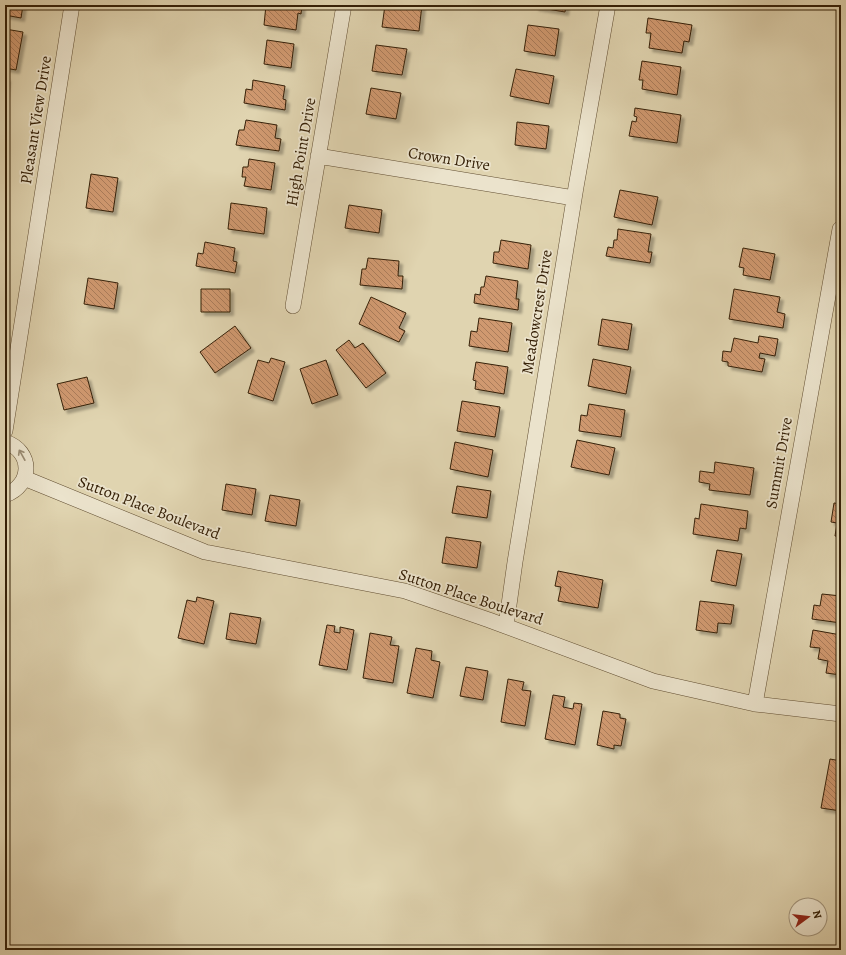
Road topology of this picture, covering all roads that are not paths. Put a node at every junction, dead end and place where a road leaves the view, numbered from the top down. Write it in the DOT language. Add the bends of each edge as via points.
graph roads {
  1 [pos="72,5"];
  2 [pos="344,5"];
  3 [pos="608,5"];
  4 [pos="318,156"];
  5 [pos="574,198"];
  6 [pos="840,229"];
  7 [pos="293,306"];
  8 [pos="5,431"];
  9 [pos="5,442"];
  10 [pos="24,478"];
  11 [pos="5,495"];
  12 [pos="506,626"];
  13 [pos="755,704"];
  14 [pos="841,714"];
  1 -- 8 [label="street, Pleasant View Drive"];
  2 -- 4 [label="street, High Point Drive"];
  3 -- 5 [label="street, Meadowcrest Drive"];
  4 -- 5 [label="street, Crown Drive"];
  4 -- 7 [label="street, High Point Drive"];
  5 -- 12 [label="street, Meadowcrest Drive"];
  6 -- 13 [label="street, Summit Drive"];
  10 -- 9 [label="street, one-way" via="26,470 23,455 18,448"];
  10 -- 11 [label="street" via="19,486"];
  10 -- 12 [label="street, Sutton Place Boulevard" via="205,552 405,591"];
  12 -- 13 [label="street, Sutton Place Boulevard" via="653,681"];
  13 -- 14 [label="street, Sutton Place Boulevard"];
}
